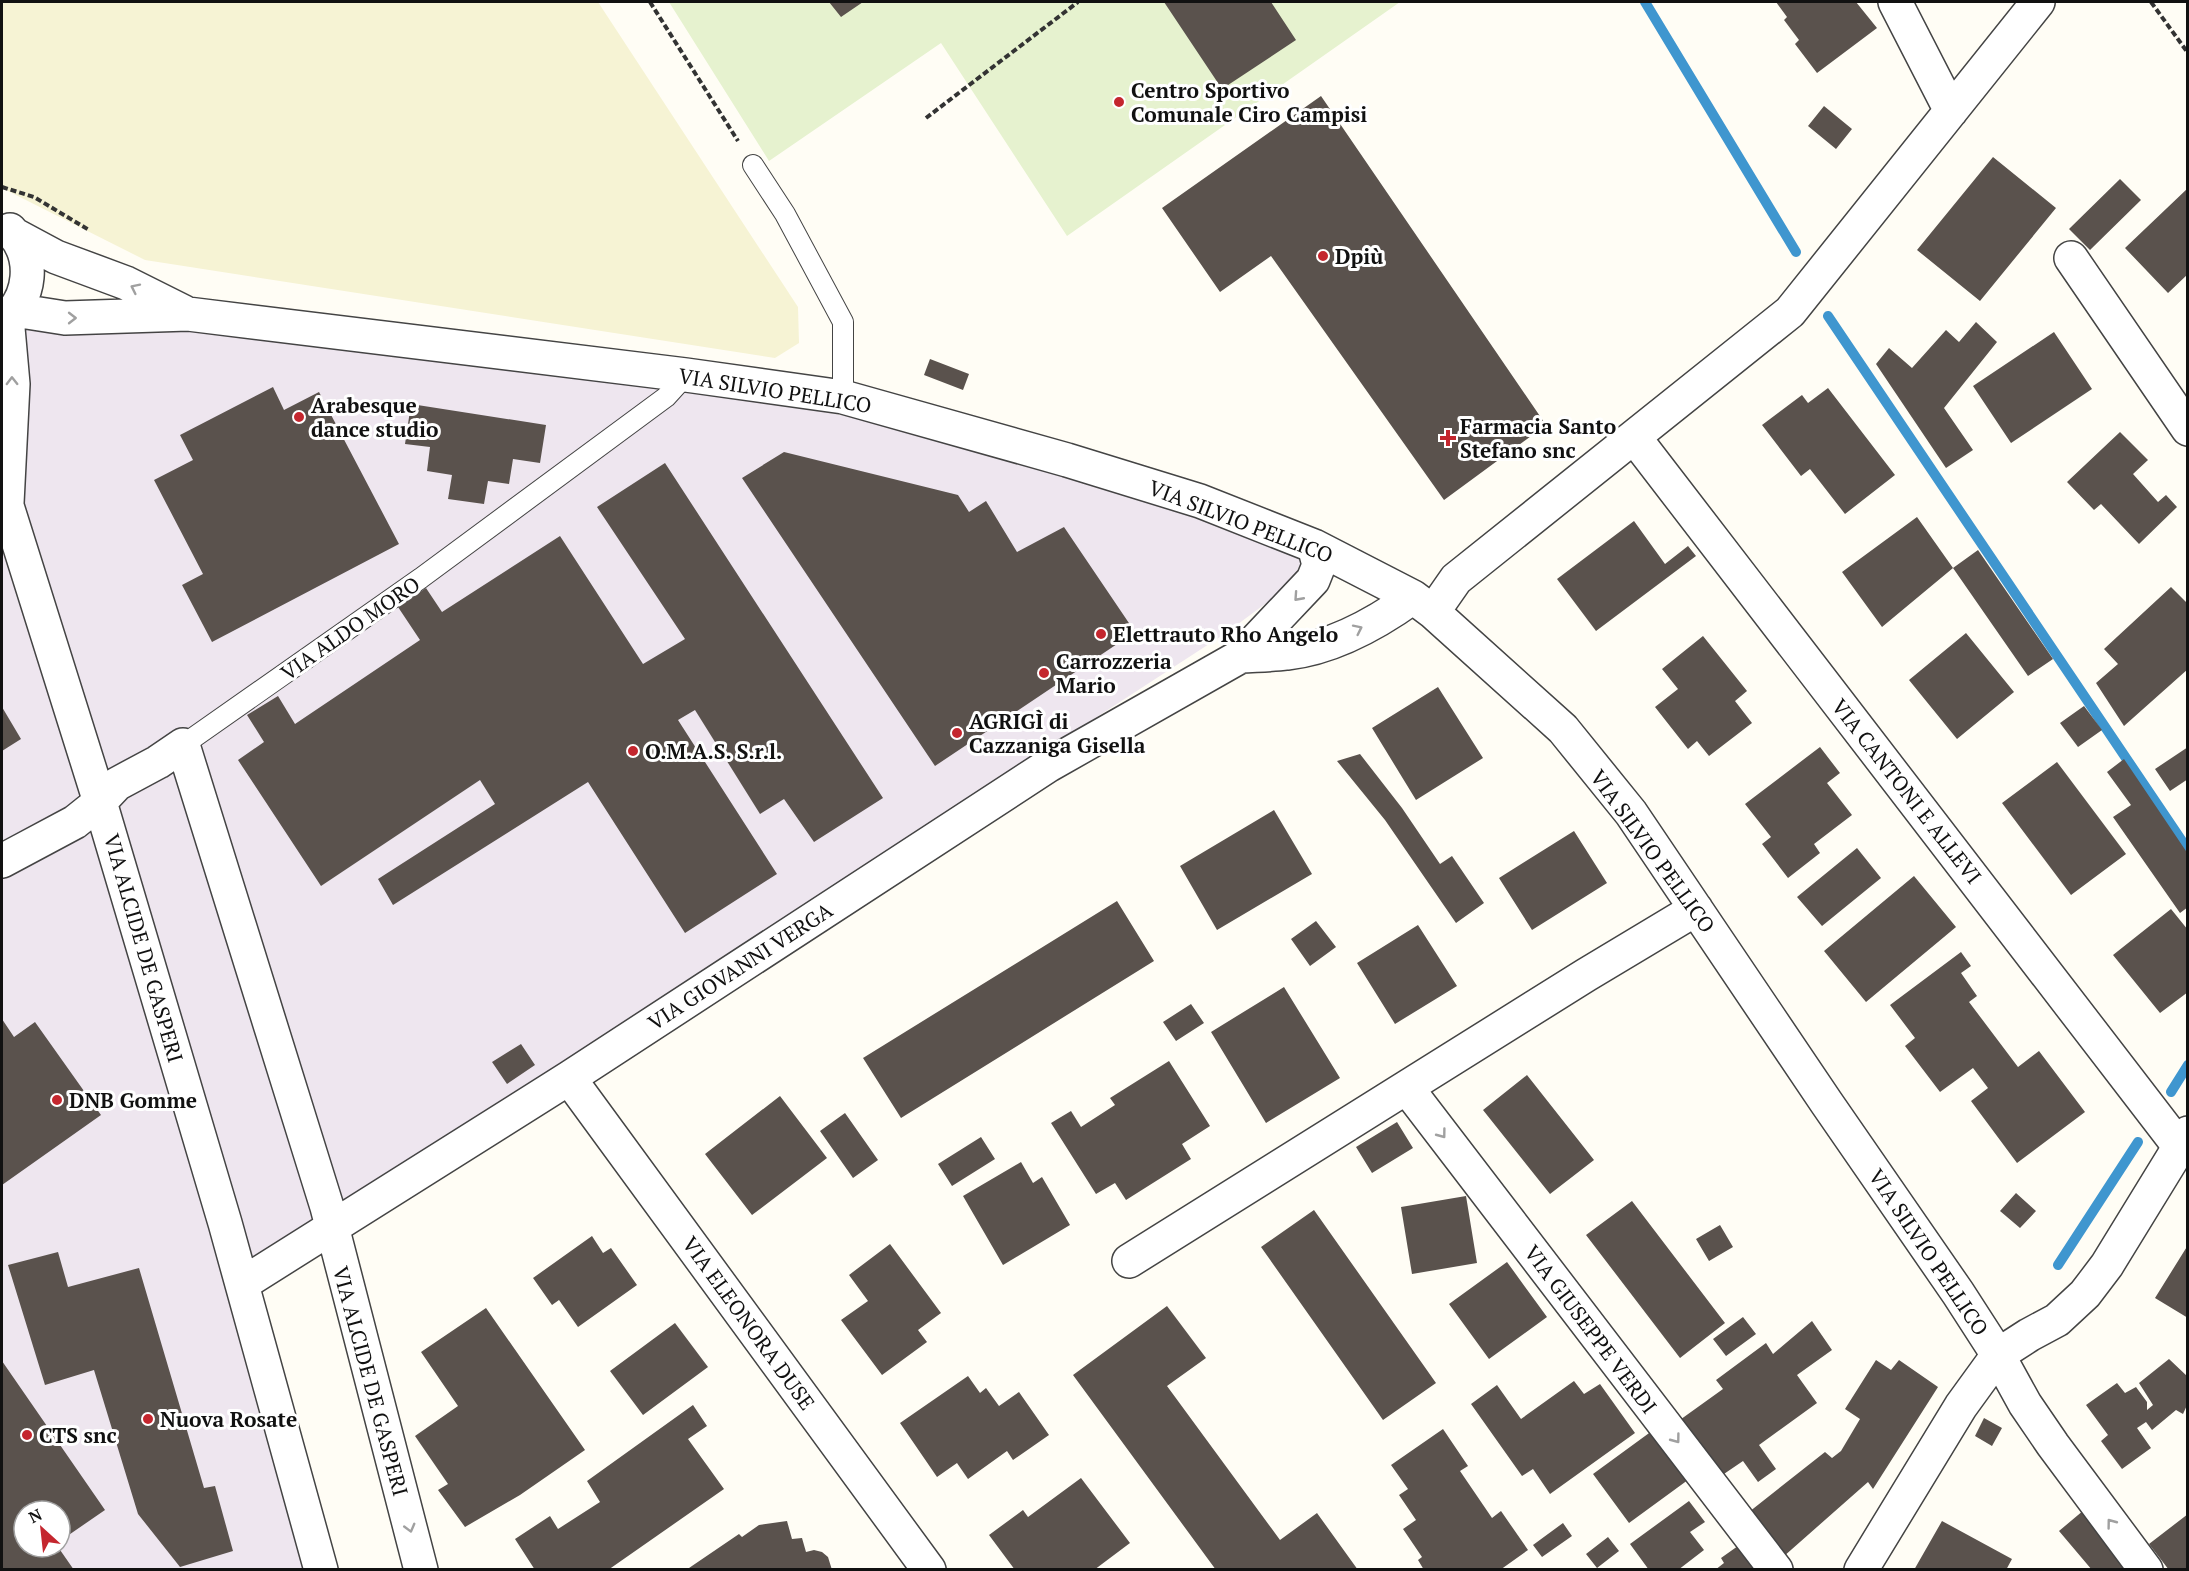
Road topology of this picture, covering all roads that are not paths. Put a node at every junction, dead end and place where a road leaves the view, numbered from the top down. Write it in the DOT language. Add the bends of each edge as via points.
graph roads {
  1 [pos="1895,2"];
  2 [pos="2038,2"];
  3 [pos="1951,111"];
  4 [pos="753,165"];
  5 [pos="8,229"];
  6 [pos="2071,258"];
  7 [pos="188,314"];
  8 [pos="8,316"];
  9 [pos="686,375"];
  10 [pos="843,397"];
  11 [pos="2187,429"];
  12 [pos="1634,437"];
  13 [pos="4,496"];
  14 [pos="1314,546"];
  15 [pos="1423,605"];
  16 [pos="1241,656"];
  17 [pos="183,745"];
  18 [pos="100,802"];
  19 [pos="2,861"];
  20 [pos="1696,909"];
  21 [pos="569,1078"];
  22 [pos="1407,1088"];
  23 [pos="2183,1139"];
  24 [pos="331,1227"];
  25 [pos="1129,1261"];
  26 [pos="242,1284"];
  27 [pos="1998,1355"];
  28 [pos="321,1569"];
  29 [pos="421,1569"];
  30 [pos="929,1569"];
  31 [pos="1776,1569"];
  32 [pos="1861,1569"];
  33 [pos="2146,1569"];
  1 -- 3 [label="street"];
  2 -- 3 [label="street, VIA GIOVANNI VERGA"];
  3 -- 12 [label="street, VIA GIOVANNI VERGA" via="1790,312"];
  4 -- 10 [label="lane" via="785,214 843,322"];
  7 -- 5 [label="street, VIA SILVIO PELLICO, one-way" via="126,283 56,257"];
  5 -- 8 [label="street" via="23,249 28,275 25,290"];
  6 -- 11 [label="street"];
  8 -- 7 [label="street, VIA SILVIO PELLICO, one-way"];
  7 -- 9 [label="street, VIA SILVIO PELLICO"];
  13 -- 8 [label="street, VIA ALCIDE DE GASPERI, one-way" via="13,384"];
  9 -- 10 [label="street, VIA SILVIO PELLICO"];
  9 -- 17 [label="lane, VIA ALDO MORO" via="666,397 430,571"];
  10 -- 14 [label="street, VIA SILVIO PELLICO" via="1200,501"];
  12 -- 15 [label="street, VIA GIOVANNI VERGA"];
  12 -- 23 [label="street, VIA CANTONI E ALLEVI"];
  13 -- 18 [label="street, VIA ALCIDE DE GASPERI"];
  14 -- 15 [label="street, VIA SILVIO PELLICO"];
  14 -- 16 [label="street, VIA GIOVANNI VERGA, one-way" via="1318,565 1313,580"];
  16 -- 15 [label="street, VIA GIOVANNI VERGA, one-way" via="1289,653 1334,641 1387,616"];
  15 -- 20 [label="street, VIA SILVIO PELLICO" via="1563,729 1631,813"];
  16 -- 21 [label="street, VIA GIOVANNI VERGA" via="1049,765"];
  17 -- 18 [label="street, VIA ALDO MORO" via="117,784"];
  17 -- 24 [label="street, VIA ALCIDE DE GASPERI"];
  18 -- 19 [label="street, VIA ALDO MORO" via="75,822"];
  18 -- 26 [label="street, VIA ALCIDE DE GASPERI"];
  20 -- 22 [label="street"];
  20 -- 27 [label="street, VIA SILVIO PELLICO"];
  21 -- 24 [label="street, VIA GIOVANNI VERGA"];
  21 -- 30 [label="street, VIA ELEONORA DUSE"];
  22 -- 25 [label="street"];
  22 -- 31 [label="street, VIA GIUSEPPE VERDI, one-way"];
  23 -- 27 [label="street" via="2107,1265 2085,1294 2058,1320"];
  24 -- 26 [label="street, VIA GIOVANNI VERGA"];
  24 -- 29 [label="street, VIA ALCIDE DE GASPERI, one-way"];
  26 -- 28 [label="street, VIA ALCIDE DE GASPERI"];
  27 -- 32 [label="street" via="1961,1406"];
  33 -- 27 [label="street, VIA SILVIO PELLICO, one-way" via="2053,1445"];
}
